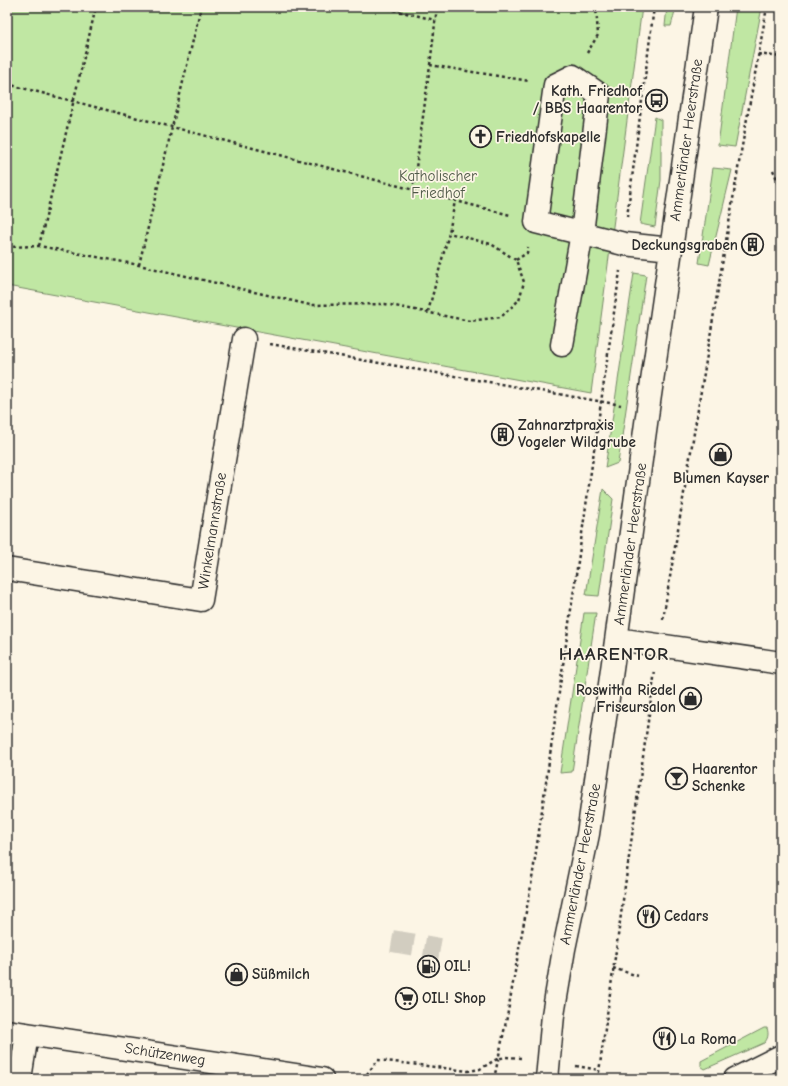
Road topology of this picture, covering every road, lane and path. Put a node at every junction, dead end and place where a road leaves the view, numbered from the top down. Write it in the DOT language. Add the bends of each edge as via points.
graph roads {
  1 [pos="96,7"];
  2 [pos="201,7"];
  3 [pos="382,7"];
  4 [pos="437,7"];
  5 [pos="596,7"];
  6 [pos="654,7"];
  7 [pos="706,7"];
  8 [pos="767,7"];
  9 [pos="435,20"];
  10 [pos="758,54"];
  11 [pos="781,57"];
  12 [pos="430,65"];
  13 [pos="564,80"];
  14 [pos="7,84"];
  15 [pos="74,101"];
  16 [pos="172,127"];
  17 [pos="773,170"];
  18 [pos="781,188"];
  19 [pos="413,190"];
  20 [pos="455,201"];
  21 [pos="536,222"];
  22 [pos="449,233"];
  23 [pos="582,233"];
  24 [pos="624,244"];
  25 [pos="7,246"];
  26 [pos="39,246"];
  27 [pos="671,249"];
  28 [pos="527,253"];
  29 [pos="516,260"];
  30 [pos="139,265"];
  31 [pos="428,312"];
  32 [pos="244,339"];
  33 [pos="562,345"];
  34 [pos="602,401"];
  35 [pos="648,409"];
  36 [pos="7,569"];
  37 [pos="617,639"];
  38 [pos="659,646"];
  39 [pos="781,663"];
  40 [pos="613,968"];
  41 [pos="638,976"];
  42 [pos="17,1032"];
  43 [pos="781,1056"];
  44 [pos="514,1057"];
  45 [pos="497,1059"];
  46 [pos="582,1068"];
  47 [pos="599,1070"];
  48 [pos="494,1078"];
  49 [pos="20,1079"];
  50 [pos="322,1079"];
  51 [pos="363,1079"];
  52 [pos="547,1079"];
  53 [pos="598,1079"];
  54 [pos="735,1079"];
  1 -- 15 [label="path"];
  2 -- 16 [label="path"];
  3 -- 9 [label="path"];
  4 -- 9 [label="path"];
  5 -- 13 [label="path" via="598,35"];
  6 -- 24 [label="path"];
  7 -- 27 [label="street, Ammerländer Heerstraße"];
  8 -- 10 [label="path"];
  9 -- 12 [label="path"];
  10 -- 11 [label="path"];
  10 -- 38 [label="path"];
  12 -- 13 [label="path"];
  12 -- 19 [label="path"];
  13 -- 21 [label="street"];
  13 -- 23 [label="street" via="599,94"];
  14 -- 15 [label="path"];
  15 -- 16 [label="path"];
  15 -- 26 [label="path"];
  16 -- 19 [label="path"];
  16 -- 30 [label="path"];
  17 -- 18 [label="path"];
  19 -- 20 [label="path"];
  20 -- 21 [label="path"];
  20 -- 22 [label="path"];
  21 -- 23 [label="street"];
  22 -- 29 [label="path" via="490,244"];
  22 -- 31 [label="path"];
  23 -- 24 [label="street"];
  23 -- 33 [label="street"];
  24 -- 27 [label="street"];
  24 -- 34 [label="path"];
  25 -- 26 [label="path"];
  26 -- 30 [label="path"];
  27 -- 35 [label="street, Ammerländer Heerstraße"];
  28 -- 29 [label="path"];
  29 -- 31 [label="path" via="524,282 519,300 502,318 470,321"];
  30 -- 31 [label="path" via="310,305 385,304"];
  32 -- 34 [label="path"];
  32 -- 36 [label="street, Winkelmannstraße" via="201,600"];
  34 -- 35 [label="path"];
  34 -- 45 [label="path" via="531,886"];
  35 -- 37 [label="street, Ammerländer Heerstraße"];
  37 -- 38 [label="street"];
  37 -- 52 [label="street, Ammerländer Heerstraße" via="588,834 564,949"];
  38 -- 39 [label="street"];
  38 -- 40 [label="path"];
  40 -- 41 [label="path"];
  40 -- 47 [label="path"];
  42 -- 49 [label="street"];
  42 -- 50 [label="street, Schützenweg"];
  43 -- 54 [label="street"];
  44 -- 45 [label="path"];
  45 -- 48 [label="path"];
  45 -- 51 [label="path" via="480,1069 468,1071 378,1060"];
  46 -- 47 [label="path"];
  47 -- 53 [label="path"];
}
